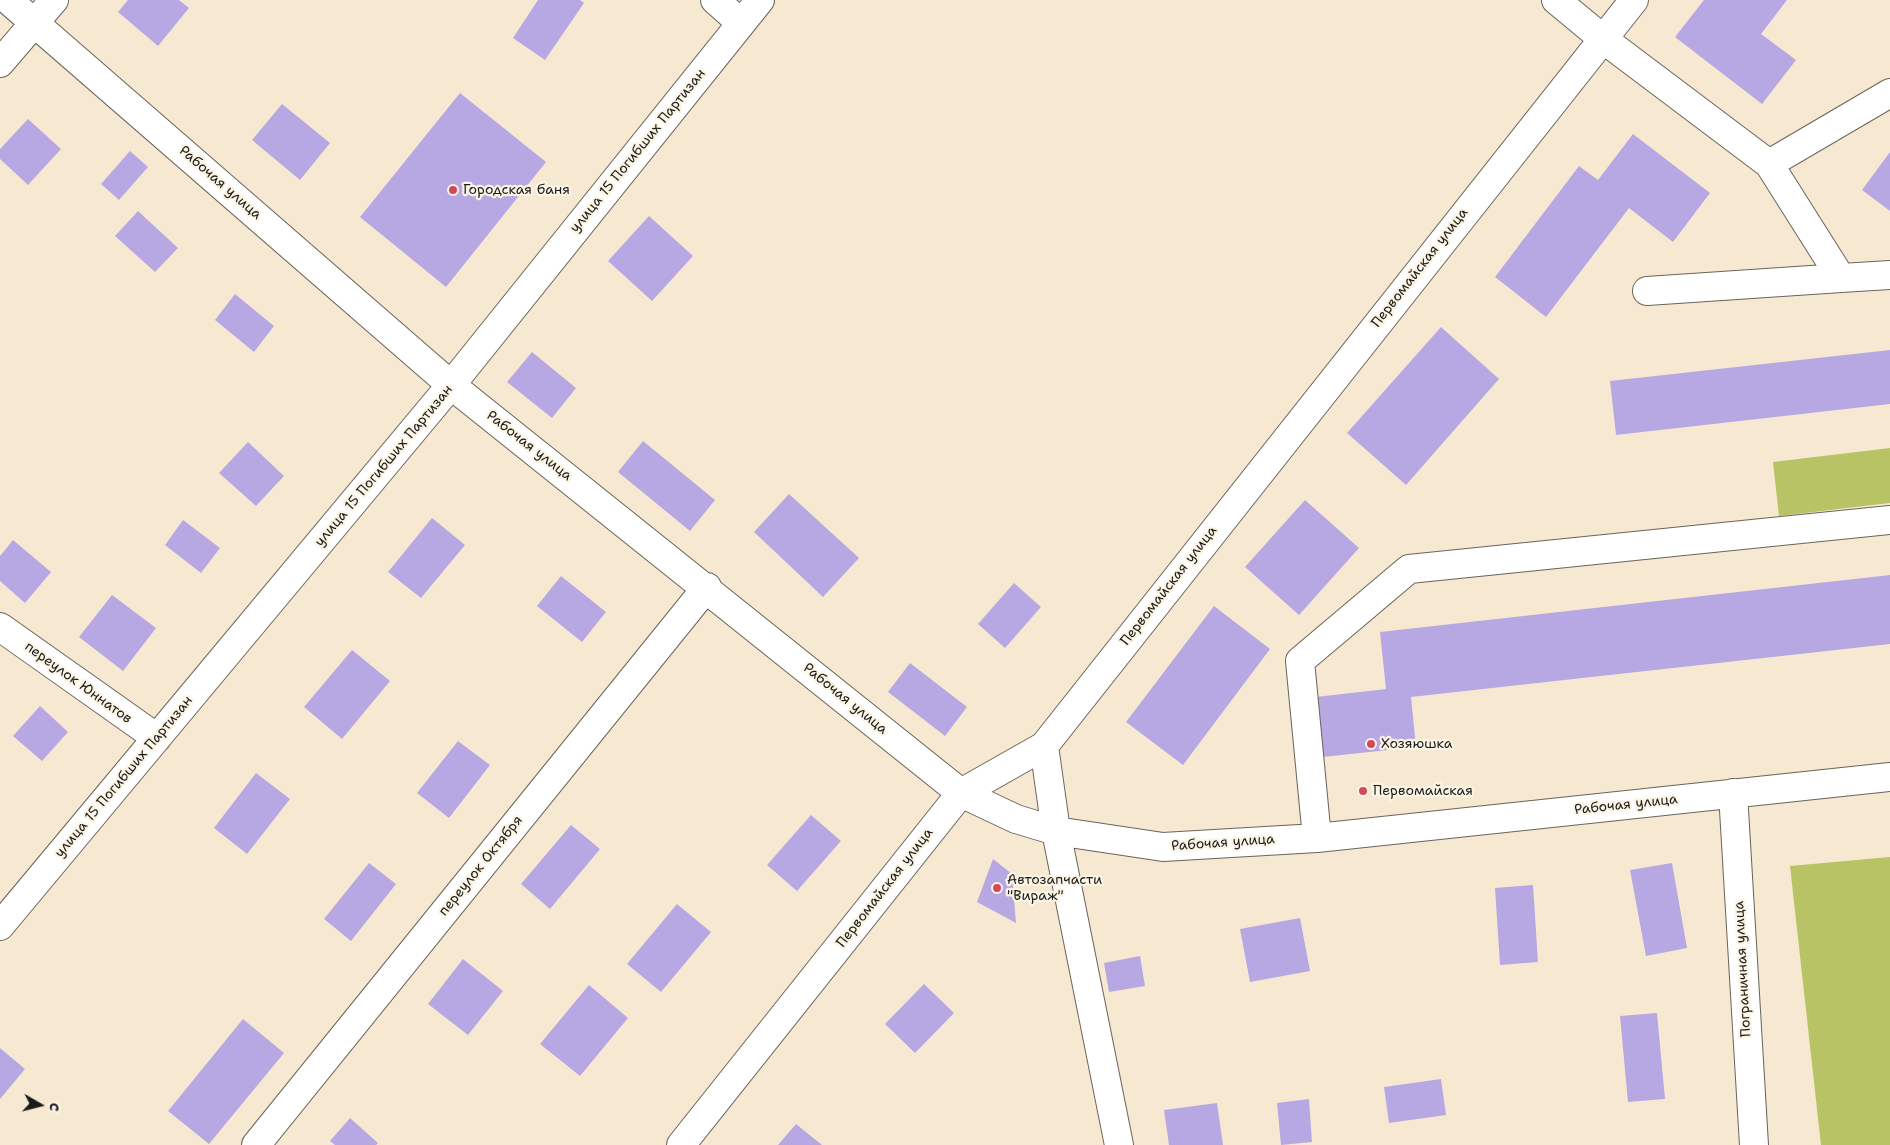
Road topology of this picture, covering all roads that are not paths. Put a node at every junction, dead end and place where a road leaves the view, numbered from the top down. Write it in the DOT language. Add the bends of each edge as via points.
graph roads {
  1 [pos="8,0"];
  2 [pos="54,0"];
  3 [pos="715,0"];
  4 [pos="760,0"];
  5 [pos="1556,0"];
  6 [pos="1634,0"];
  7 [pos="36,22"];
  8 [pos="742,23"];
  9 [pos="1603,39"];
  10 [pos="0,63"];
  11 [pos="1890,93"];
  12 [pos="1770,164"];
  13 [pos="1890,275"];
  14 [pos="1841,278"];
  15 [pos="1647,291"];
  16 [pos="451,385"];
  17 [pos="1890,520"];
  18 [pos="707,587"];
  19 [pos="0,626"];
  20 [pos="157,738"];
  21 [pos="1044,746"];
  22 [pos="1890,777"];
  23 [pos="961,793"];
  24 [pos="1733,793"];
  25 [pos="1056,831"];
  26 [pos="1317,838"];
  27 [pos="0,926"];
  28 [pos="256,1145"];
  29 [pos="681,1145"];
  30 [pos="1119,1145"];
  31 [pos="1754,1145"];
  1 -- 7 [label="street, Рабочая улица"];
  2 -- 7 [label="street"];
  3 -- 8 [label="street"];
  4 -- 8 [label="street, улица 15 Погибших Партизан"];
  5 -- 9 [label="street"];
  6 -- 9 [label="street, Первомайская улица"];
  7 -- 10 [label="street"];
  7 -- 16 [label="street, Рабочая улица"];
  8 -- 16 [label="street, улица 15 Погибших Партизан"];
  9 -- 12 [label="street"];
  9 -- 21 [label="street, Первомайская улица"];
  11 -- 12 [label="street"];
  12 -- 14 [label="street"];
  13 -- 14 [label="street"];
  14 -- 15 [label="street"];
  16 -- 18 [label="street, Рабочая улица"];
  16 -- 20 [label="street, улица 15 Погибших Партизан"];
  17 -- 26 [label="street" via="1409,569 1300,661"];
  18 -- 23 [label="street, Рабочая улица"];
  18 -- 28 [label="street, переулок Октября"];
  19 -- 20 [label="street, переулок Юннатов"];
  20 -- 27 [label="street, улица 15 Погибших Партизан"];
  21 -- 23 [label="street, Первомайская улица"];
  21 -- 25 [label="street"];
  22 -- 24 [label="street, Рабочая улица"];
  23 -- 25 [label="street, Рабочая улица" via="1016,819"];
  23 -- 29 [label="street, Первомайская улица"];
  24 -- 26 [label="street, Рабочая улица"];
  24 -- 31 [label="street, Пограничная улица"];
  25 -- 26 [label="street, Рабочая улица" via="1163,847"];
  25 -- 30 [label="street"];
}
